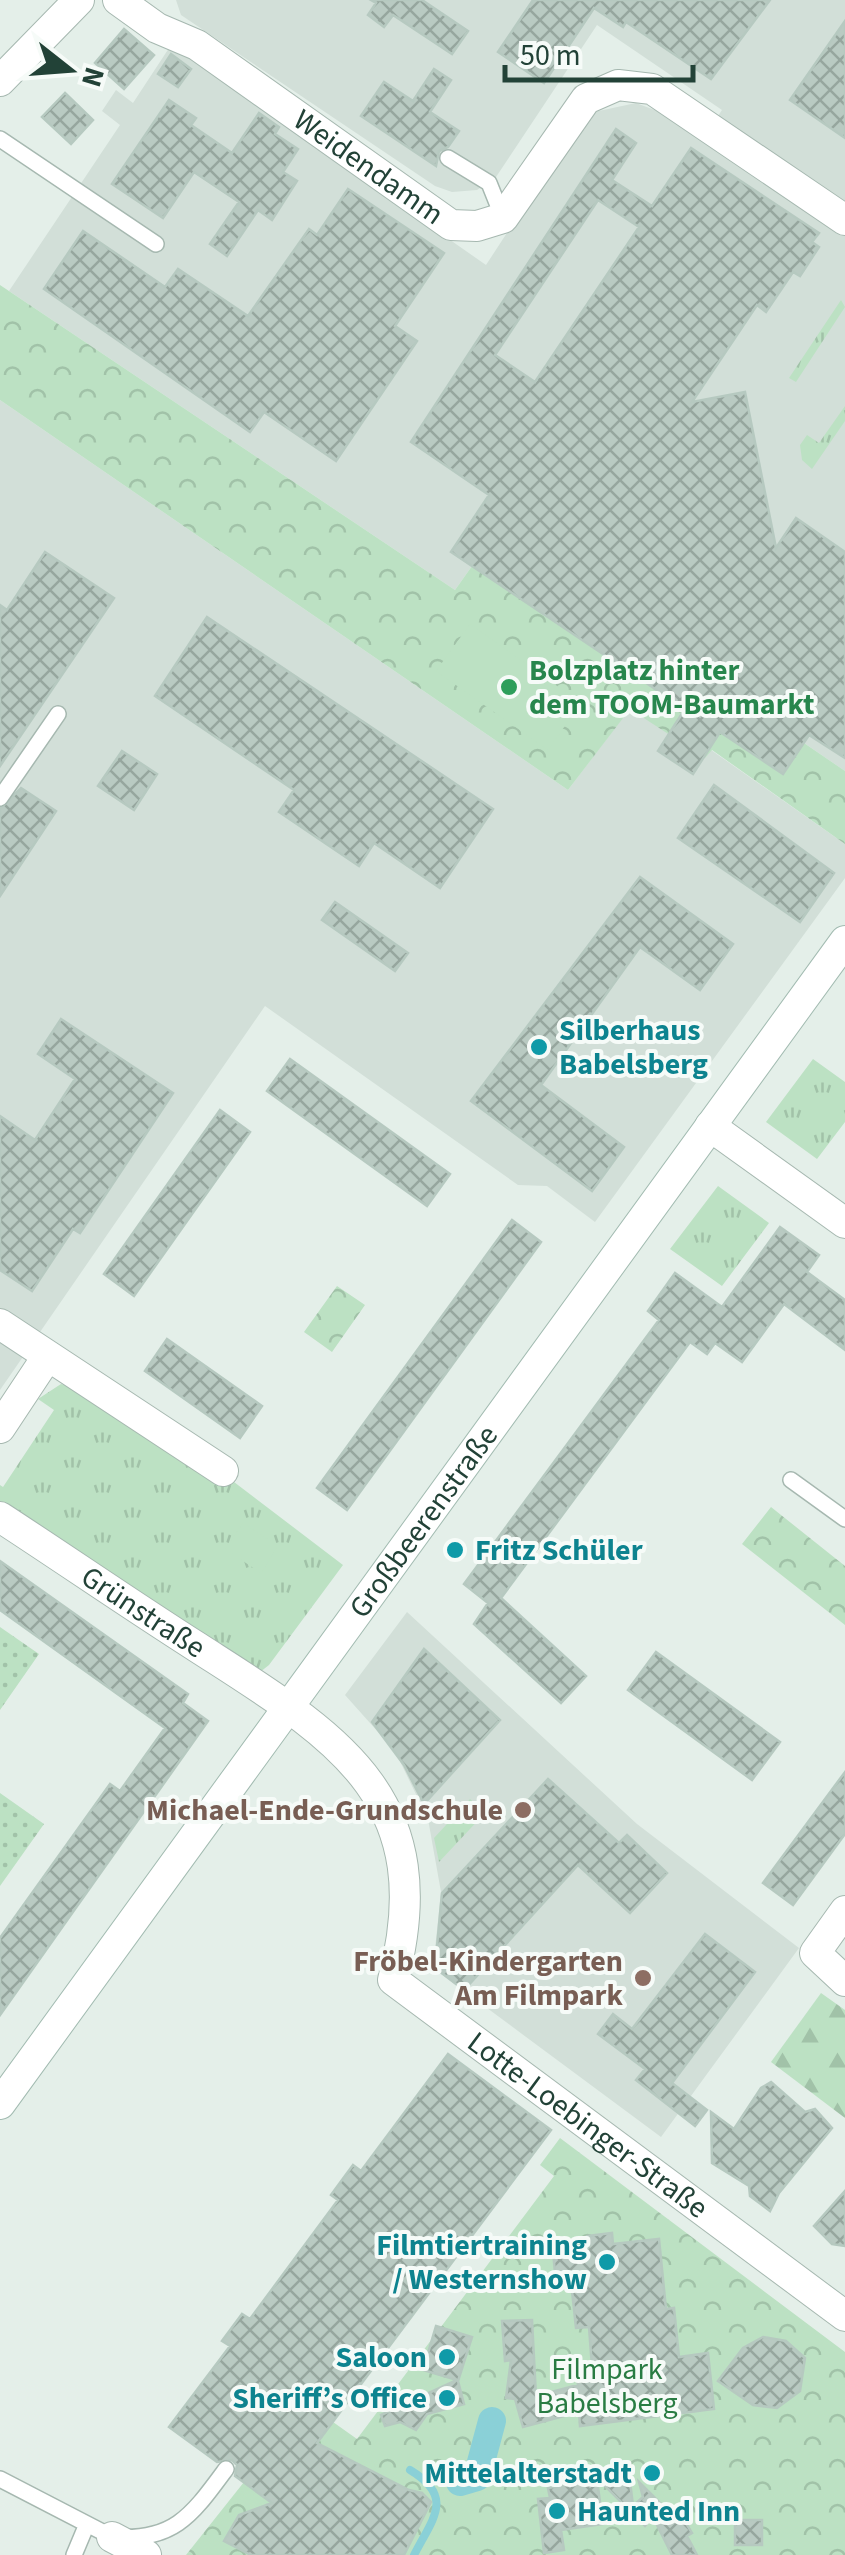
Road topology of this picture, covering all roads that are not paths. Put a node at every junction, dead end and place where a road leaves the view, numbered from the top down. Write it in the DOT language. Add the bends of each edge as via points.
graph roads {
  1 [pos="79,0"];
  2 [pos="118,0"];
  3 [pos="4,71"];
  4 [pos="0,139"];
  5 [pos="448,158"];
  6 [pos="503,218"];
  7 [pos="845,220"];
  8 [pos="156,244"];
  9 [pos="58,714"];
  10 [pos="0,798"];
  11 [pos="845,941"];
  12 [pos="710,1126"];
  13 [pos="845,1223"];
  14 [pos="0,1324"];
  15 [pos="47,1357"];
  16 [pos="0,1428"];
  17 [pos="224,1471"];
  18 [pos="791,1480"];
  19 [pos="0,1517"];
  20 [pos="845,1519"];
  21 [pos="290,1706"];
  22 [pos="845,1911"];
  23 [pos="845,1981"];
  24 [pos="0,2104"];
  25 [pos="845,2316"];
  26 [pos="226,2469"];
  27 [pos="0,2479"];
  28 [pos="99,2530"];
  29 [pos="74,2555"];
  30 [pos="146,2555"];
  1 -- 3 [label="street"];
  2 -- 6 [label="street, Weidendamm" via="156,28 197,44 452,225"];
  4 -- 8 [label="lane"];
  5 -- 6 [label="lane" via="489,183"];
  6 -- 7 [label="street" via="586,99 618,85 652,90"];
  9 -- 10 [label="lane"];
  11 -- 12 [label="street, Großbeerenstraße"];
  12 -- 13 [label="street"];
  12 -- 21 [label="street, Großbeerenstraße"];
  14 -- 15 [label="street"];
  15 -- 16 [label="street"];
  15 -- 17 [label="street"];
  18 -- 20 [label="lane"];
  19 -- 21 [label="street, Grünstraße"];
  21 -- 24 [label="street, Großbeerenstraße"];
  21 -- 25 [label="street, Lotte-Loebinger-Straße" via="341,1746 391,1825 405,1886 393,1980"];
  22 -- 23 [label="street" via="815,1952"];
  26 -- 28 [label="lane" via="180,2524 153,2535"];
  27 -- 28 [label="lane"];
  28 -- 29 [label="lane"];
  28 -- 30 [label="street"];
}
